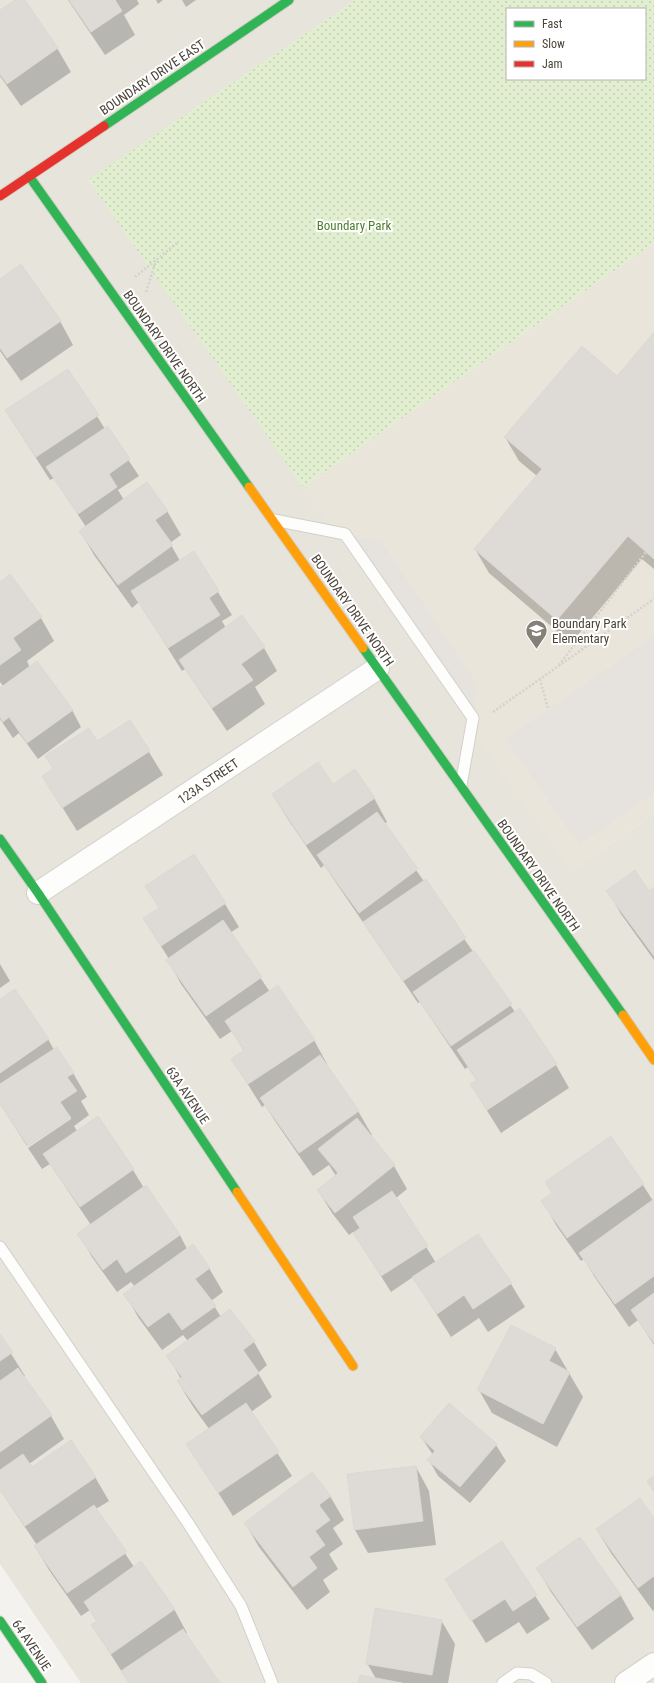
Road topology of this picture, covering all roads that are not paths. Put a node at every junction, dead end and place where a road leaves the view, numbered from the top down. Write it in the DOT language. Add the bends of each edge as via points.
graph roads {
  1 [pos="289,0"];
  2 [pos="29,176"];
  3 [pos="0,196"];
  4 [pos="273,520"];
  5 [pos="378,668"];
  6 [pos="461,786"];
  7 [pos="0,839"];
  8 [pos="38,893"];
  9 [pos="654,1060"];
  10 [pos="0,1247"];
  11 [pos="353,1366"];
  12 [pos="0,1621"];
  13 [pos="654,1664"];
  14 [pos="42,1683"];
  15 [pos="272,1683"];
  16 [pos="503,1683"];
  17 [pos="546,1683"];
  18 [pos="626,1683"];
  1 -- 2 [label="street, BOUNDARY DRIVE EAST"];
  2 -- 3 [label="street, BOUNDARY DRIVE EAST"];
  2 -- 4 [label="street, BOUNDARY DRIVE NORTH"];
  4 -- 5 [label="street, BOUNDARY DRIVE NORTH"];
  4 -- 6 [label="lane" via="345,534 473,718"];
  5 -- 6 [label="street, BOUNDARY DRIVE NORTH"];
  5 -- 8 [label="street, 123A STREET"];
  6 -- 9 [label="street, BOUNDARY DRIVE NORTH"];
  7 -- 8 [label="street, 63A AVENUE"];
  8 -- 11 [label="street, 63A AVENUE"];
  10 -- 15 [label="lane" via="188,1523 241,1606"];
  12 -- 14 [label="street, 64 AVENUE"];
  13 -- 18 [label="street"];
  16 -- 17 [label="lane" via="517,1673 531,1674"];
}
